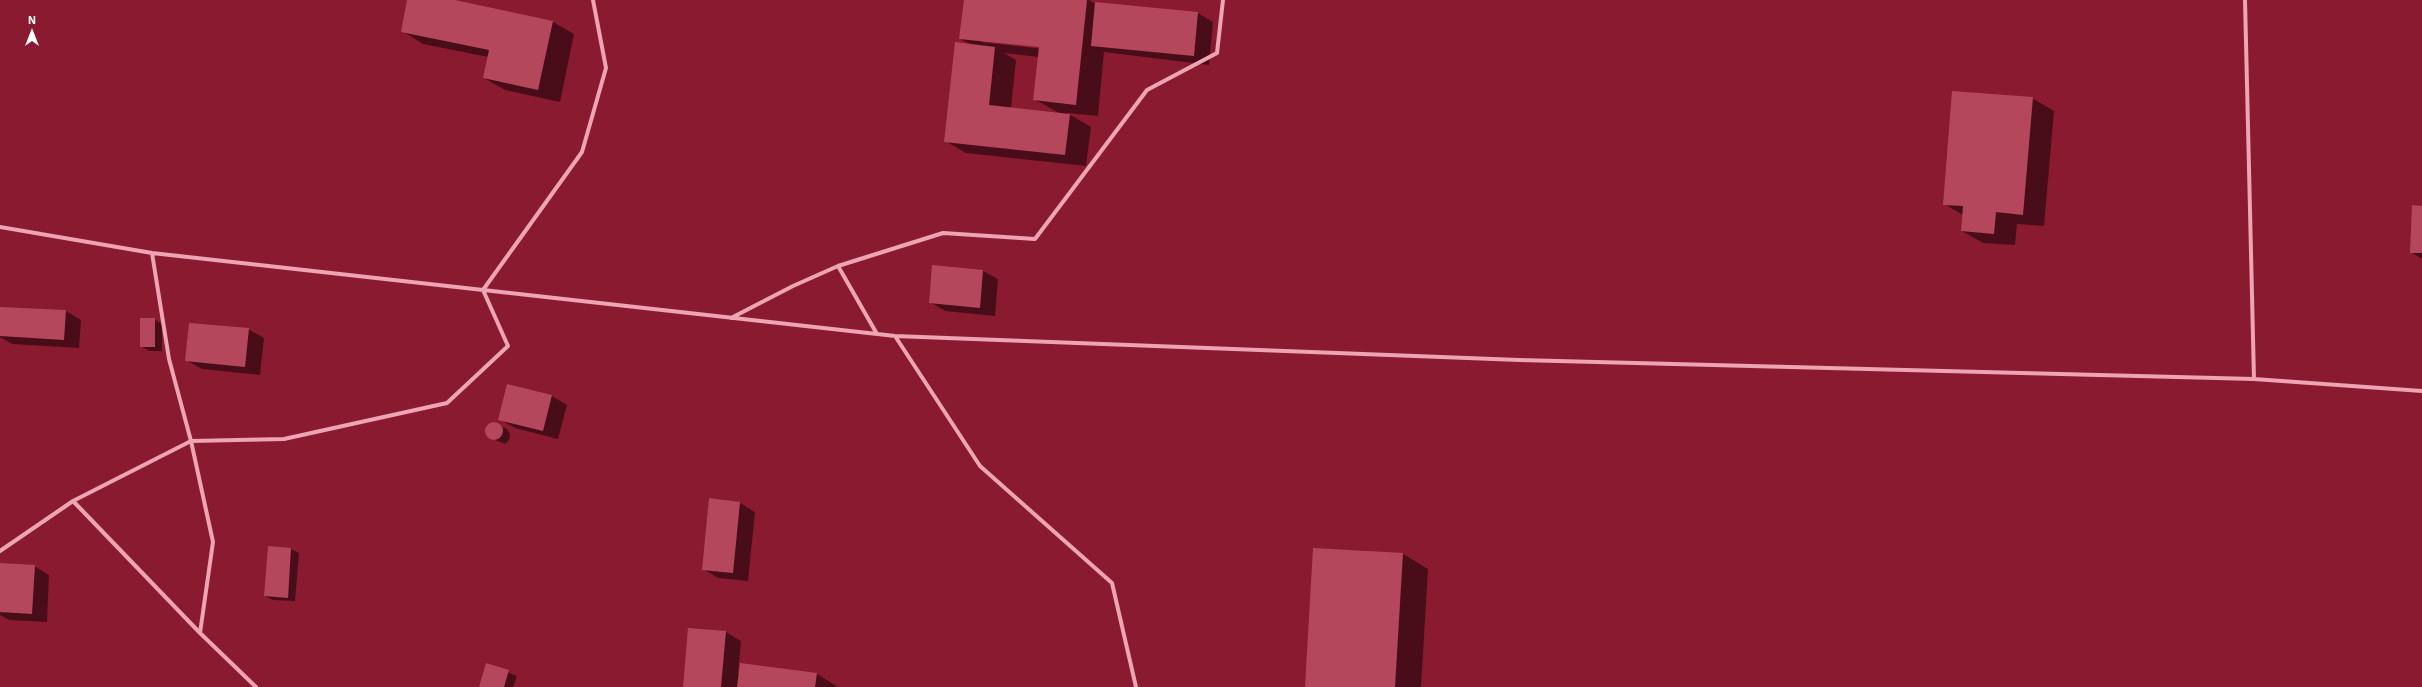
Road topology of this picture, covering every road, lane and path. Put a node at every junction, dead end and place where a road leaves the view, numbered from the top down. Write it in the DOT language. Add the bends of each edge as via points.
graph roads {
  1 [pos="594,0"];
  2 [pos="1223,0"];
  3 [pos="2245,0"];
  4 [pos="0,227"];
  5 [pos="152,253"];
  6 [pos="838,266"];
  7 [pos="483,290"];
  8 [pos="731,318"];
  9 [pos="877,334"];
  10 [pos="895,336"];
  11 [pos="2254,379"];
  12 [pos="2422,392"];
  13 [pos="191,441"];
  14 [pos="73,501"];
  15 [pos="0,551"];
  16 [pos="200,633"];
  17 [pos="256,687"];
  18 [pos="1136,687"];
  1 -- 7 [label="street" via="606,68 582,152"];
  2 -- 6 [label="street" via="1217,53 1148,90 1035,239 943,233"];
  3 -- 11 [label="street"];
  4 -- 5 [label="street"];
  5 -- 7 [label="street"];
  5 -- 13 [label="street" via="169,359"];
  6 -- 8 [label="street"];
  6 -- 9 [label="street"];
  7 -- 8 [label="street"];
  7 -- 13 [label="street" via="508,346 447,403 284,439"];
  8 -- 9 [label="street"];
  9 -- 10 [label="street"];
  10 -- 11 [label="street" via="1519,360"];
  10 -- 18 [label="street" via="980,466 1112,583"];
  11 -- 12 [label="street"];
  13 -- 14 [label="street"];
  13 -- 16 [label="street" via="212,542"];
  14 -- 15 [label="street"];
  14 -- 16 [label="street"];
  16 -- 17 [label="street"];
}
